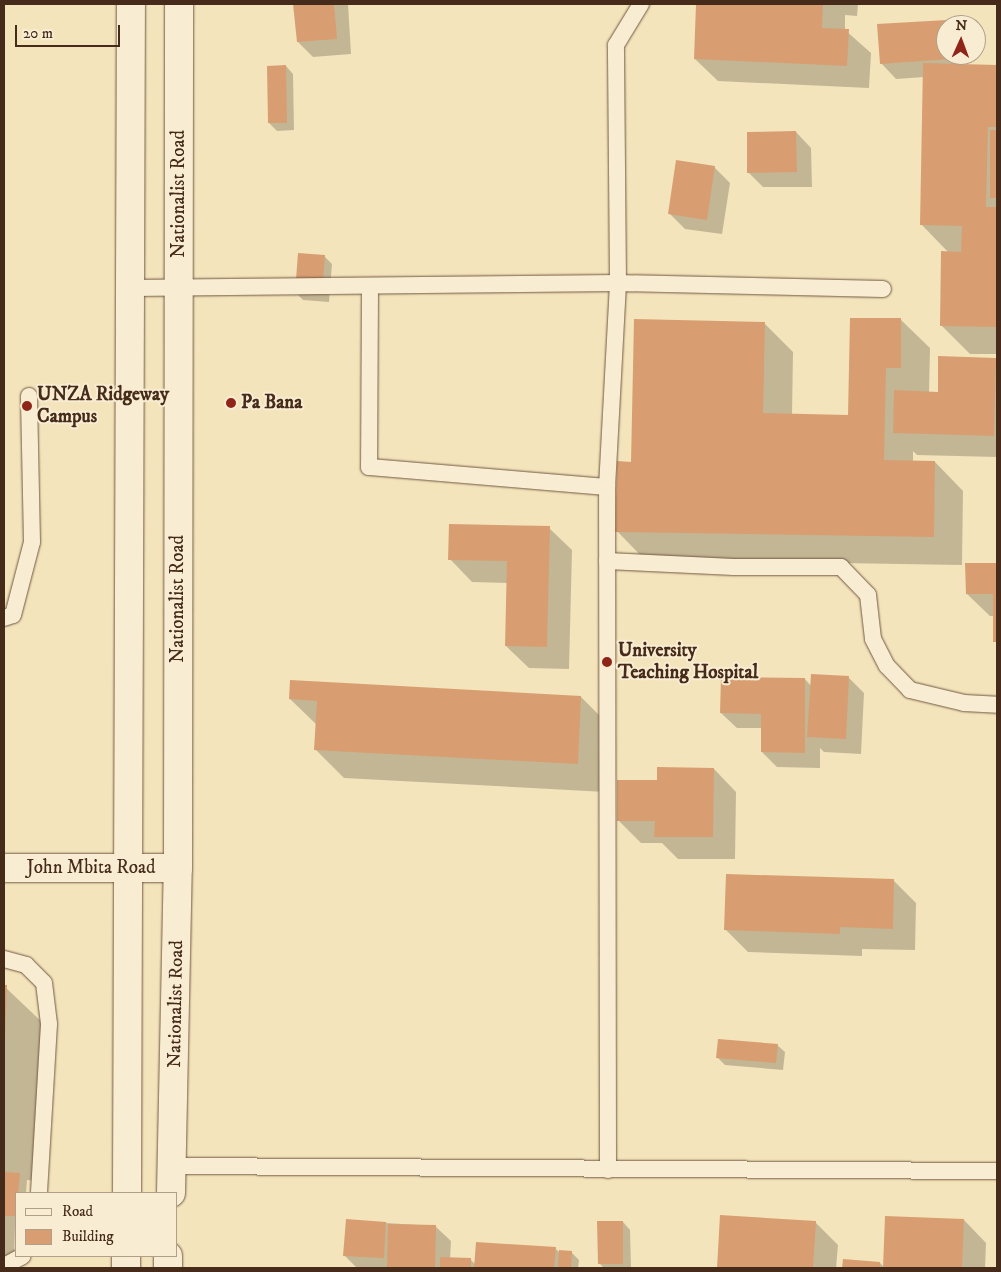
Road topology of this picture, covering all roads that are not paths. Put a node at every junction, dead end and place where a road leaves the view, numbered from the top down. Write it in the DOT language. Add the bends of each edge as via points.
graph roads {
  1 [pos="131,4"];
  2 [pos="178,4"];
  3 [pos="641,4"];
  4 [pos="618,282"];
  5 [pos="370,287"];
  6 [pos="132,288"];
  7 [pos="179,290"];
  8 [pos="883,290"];
  9 [pos="29,396"];
  10 [pos="607,487"];
  11 [pos="607,561"];
  12 [pos="4,618"];
  13 [pos="997,705"];
  14 [pos="4,868"];
  15 [pos="178,868"];
  16 [pos="129,870"];
  17 [pos="4,959"];
  18 [pos="173,1166"];
  19 [pos="608,1170"];
  20 [pos="997,1171"];
  21 [pos="39,1192"];
  22 [pos="127,1192"];
  23 [pos="171,1192"];
  24 [pos="21,1257"];
  25 [pos="4,1266"];
  1 -- 6 [label="main road"];
  2 -- 7 [label="main road, Nationalist Road"];
  3 -- 4 [label="lane" via="616,45"];
  4 -- 5 [label="lane"];
  4 -- 8 [label="lane"];
  4 -- 10 [label="lane"];
  5 -- 7 [label="lane"];
  5 -- 10 [label="lane" via="369,467"];
  6 -- 7 [label="lane"];
  6 -- 16 [label="main road"];
  7 -- 15 [label="main road, Nationalist Road"];
  9 -- 12 [label="lane" via="32,542 12,615"];
  10 -- 11 [label="lane"];
  11 -- 13 [label="lane" via="734,567 841,567 868,595 874,639 886,666 910,690 964,703"];
  11 -- 19 [label="lane"];
  14 -- 16 [label="main road, John Mbita Road"];
  15 -- 16 [label="main road, John Mbita Road"];
  15 -- 18 [label="main road, Nationalist Road"];
  16 -- 22 [label="main road"];
  17 -- 21 [label="lane" via="26,965 44,983 49,1024"];
  18 -- 19 [label="lane"];
  18 -- 23 [label="main road, Nationalist Road"];
  19 -- 20 [label="lane"];
  24 -- 25 [label="lane"];
}
